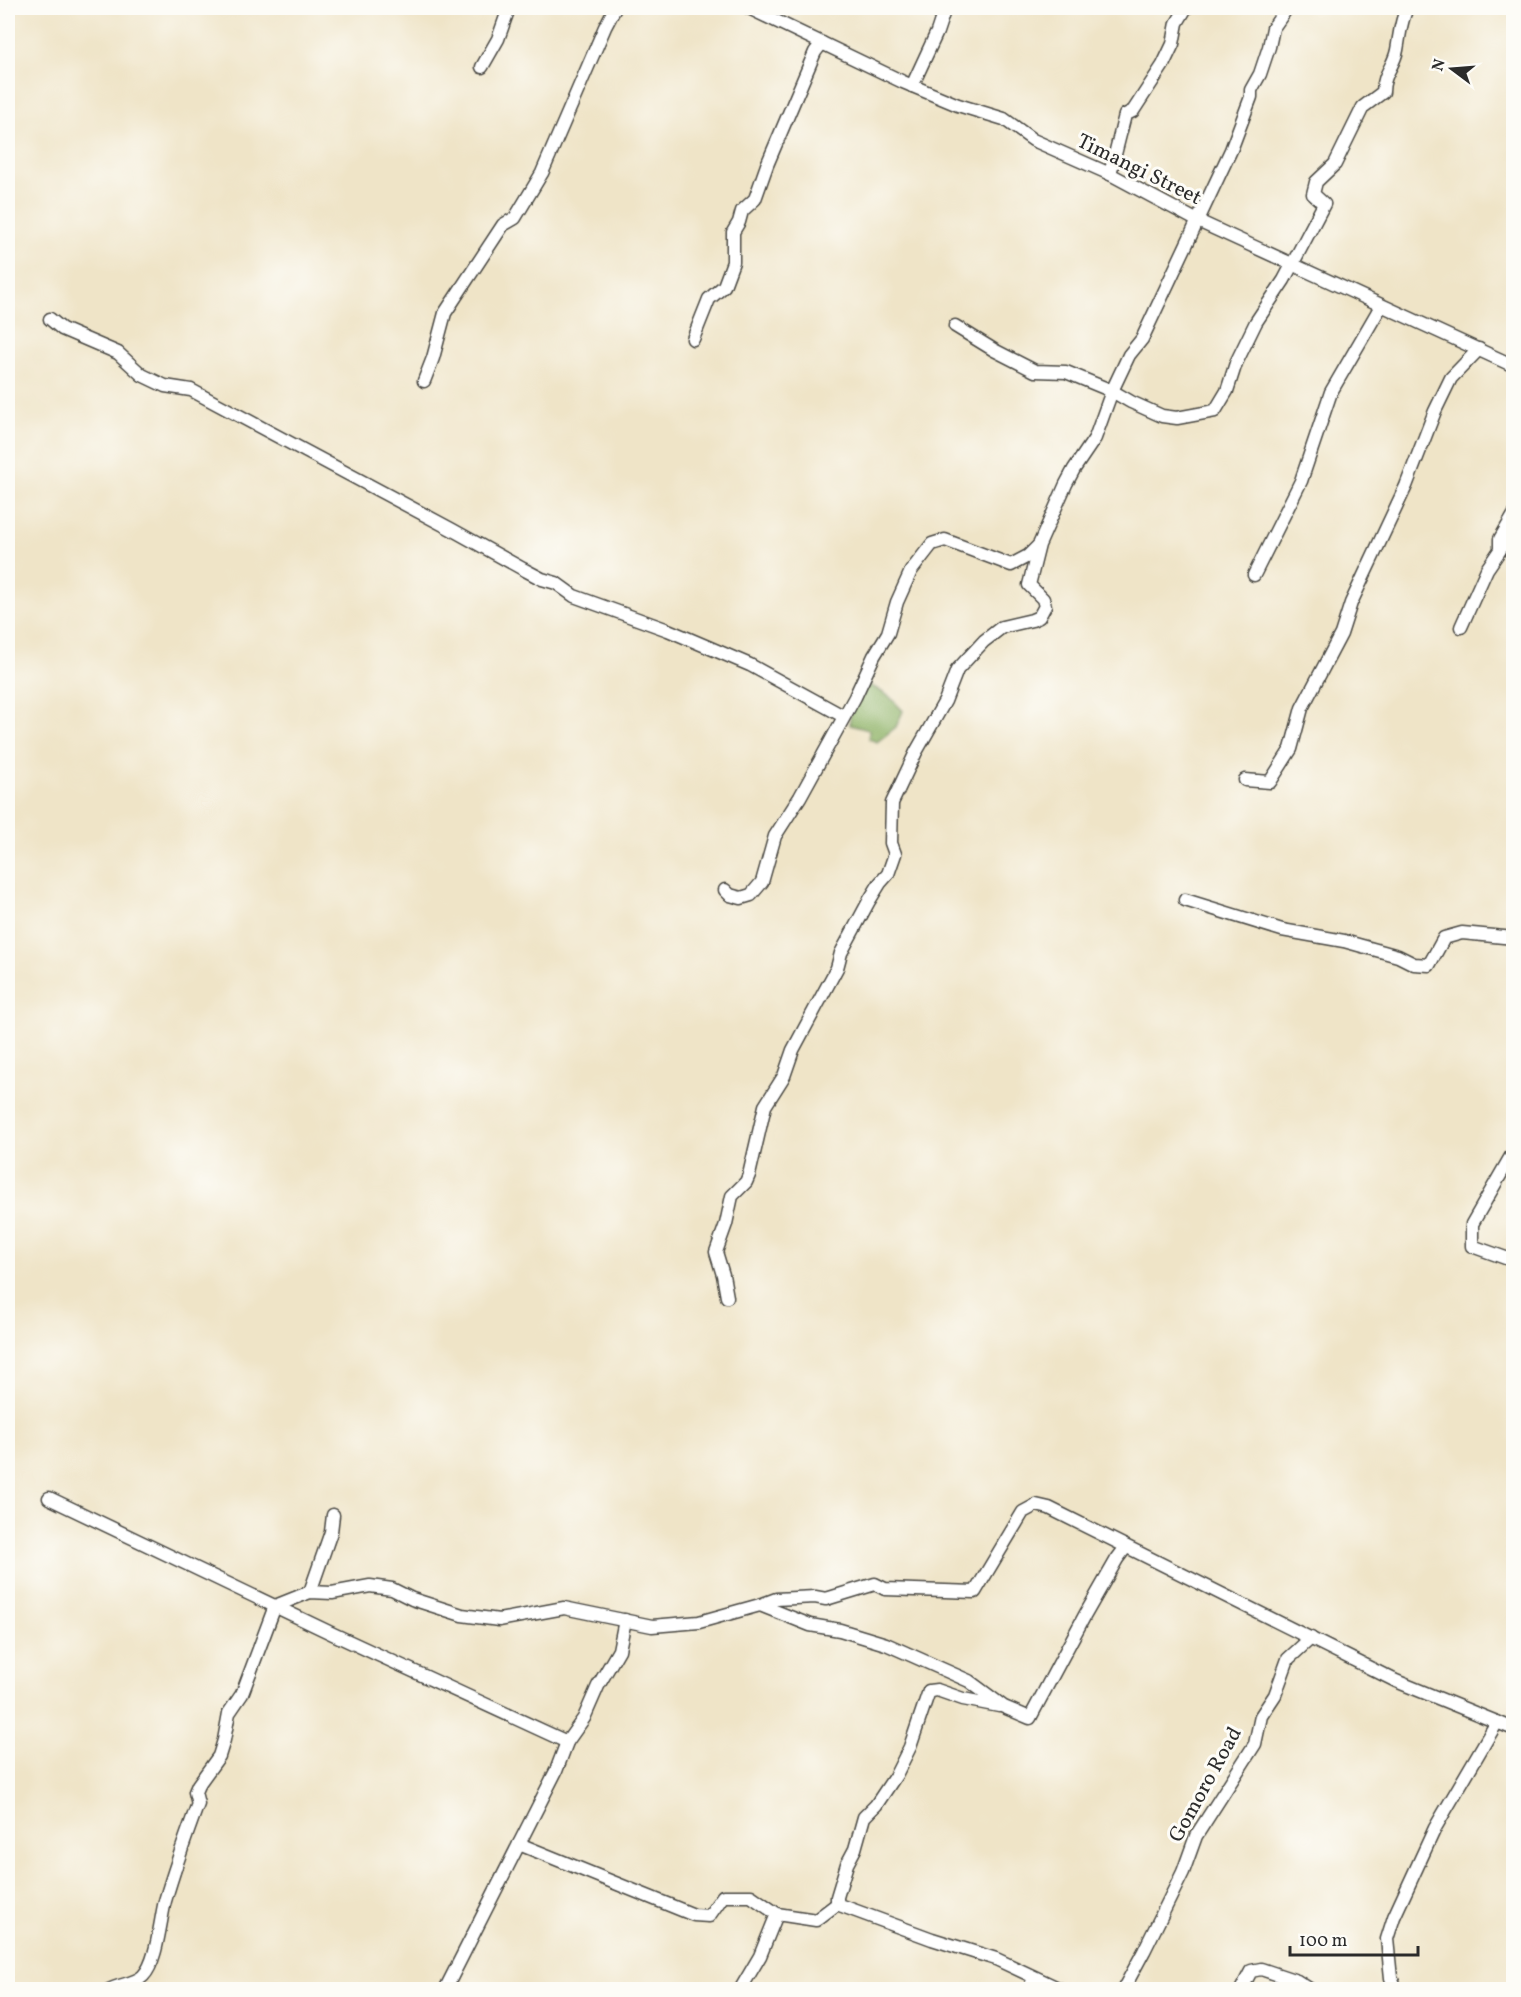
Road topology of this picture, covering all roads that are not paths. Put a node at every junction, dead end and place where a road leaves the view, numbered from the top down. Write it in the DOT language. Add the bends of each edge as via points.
graph roads {
  1 [pos="509,8"];
  2 [pos="615,8"];
  3 [pos="749,8"];
  4 [pos="945,8"];
  5 [pos="1186,8"];
  6 [pos="1287,8"];
  7 [pos="1407,8"];
  8 [pos="822,43"];
  9 [pos="482,67"];
  10 [pos="912,86"];
  11 [pos="1110,174"];
  12 [pos="1198,220"];
  13 [pos="1292,263"];
  14 [pos="1381,306"];
  15 [pos="50,319"];
  16 [pos="955,326"];
  17 [pos="693,339"];
  18 [pos="1479,350"];
  19 [pos="1514,366"];
  20 [pos="424,381"];
  21 [pos="1112,391"];
  22 [pos="1514,515"];
  23 [pos="1500,539"];
  24 [pos="1514,540"];
  25 [pos="1039,545"];
  26 [pos="1254,575"];
  27 [pos="1461,627"];
  28 [pos="843,716"];
  29 [pos="1245,780"];
  30 [pos="725,890"];
  31 [pos="1185,900"];
  32 [pos="1514,938"];
  33 [pos="1514,1151"];
  34 [pos="1514,1261"];
  35 [pos="727,1297"];
  36 [pos="49,1498"];
  37 [pos="333,1515"];
  38 [pos="1126,1547"];
  39 [pos="310,1592"];
  40 [pos="759,1605"];
  41 [pos="275,1606"];
  42 [pos="625,1620"];
  43 [pos="1311,1638"];
  44 [pos="1004,1707"];
  45 [pos="1497,1722"];
  46 [pos="1514,1729"];
  47 [pos="567,1742"];
  48 [pos="519,1844"];
  49 [pos="837,1904"];
  50 [pos="777,1914"];
  51 [pos="1032,1984"];
  52 [pos="1296,1985"];
  53 [pos="109,1989"];
  54 [pos="445,1989"];
  55 [pos="740,1989"];
  56 [pos="1062,1989"];
  57 [pos="1123,1989"];
  58 [pos="1241,1989"];
  59 [pos="1311,1989"];
  60 [pos="1396,1989"];
  1 -- 9 [label="street"];
  2 -- 20 [label="street" via="542,174 515,218 503,225 445,313"];
  3 -- 8 [label="street, Timangi Street"];
  4 -- 10 [label="street"];
  5 -- 11 [label="street" via="1163,65 1133,111 1125,115"];
  6 -- 12 [label="street" via="1274,28 1231,150"];
  7 -- 13 [label="street" via="1400,23 1397,52 1383,81 1383,92 1363,107 1335,164 1316,182 1313,194 1324,204"];
  8 -- 10 [label="street, Timangi Street"];
  8 -- 17 [label="street" via="755,199 742,211 733,232 734,262 724,286 709,299"];
  10 -- 11 [label="street, Timangi Street" via="1004,119 1034,140"];
  11 -- 12 [label="street, Timangi Street"];
  12 -- 13 [label="street, Timangi Street"];
  12 -- 21 [label="street" via="1142,339 1129,355"];
  13 -- 14 [label="street, Timangi Street"];
  13 -- 21 [label="street" via="1256,322 1215,411 1177,418 1161,416"];
  14 -- 18 [label="street, Timangi Street"];
  14 -- 26 [label="street" via="1330,392 1301,481"];
  15 -- 28 [label="street" via="62,329 118,352 142,375 165,386 191,390 574,596 750,665"];
  16 -- 21 [label="street" via="1035,371 1066,372"];
  18 -- 19 [label="street, Timangi Street"];
  18 -- 29 [label="street" via="1451,378 1435,411 1341,634 1302,708 1291,748 1270,782"];
  21 -- 25 [label="street" via="1095,438 1074,469"];
  22 -- 23 [label="street"];
  23 -- 24 [label="street"];
  23 -- 27 [label="street" via="1500,550 1487,569"];
  25 -- 28 [label="street" via="1011,565 945,540 932,544 911,571 888,633"];
  25 -- 35 [label="street" via="1029,585 1043,598 1045,606 1039,617 1002,627 957,670 892,803 891,843 895,854 888,874 841,953 784,1076 765,1106 749,1174 732,1196 716,1252"];
  28 -- 30 [label="street" via="776,836 762,882 751,895 741,898"];
  31 -- 32 [label="street" via="1282,930 1398,956 1414,964 1429,965 1444,938 1462,933"];
  33 -- 34 [label="street" via="1473,1224 1472,1246"];
  36 -- 41 [label="street"];
  37 -- 39 [label="street"];
  38 -- 40 [label="street" via="1036,1505 1023,1512 975,1592 885,1589 875,1584 826,1599 776,1599"];
  38 -- 43 [label="street"];
  38 -- 44 [label="street" via="1084,1615 1030,1718"];
  39 -- 41 [label="street"];
  39 -- 42 [label="street" via="332,1593 370,1586 392,1589 462,1615 500,1620 564,1608"];
  40 -- 42 [label="street" via="699,1622 652,1626"];
  40 -- 44 [label="street" via="810,1625 886,1644 969,1681"];
  41 -- 47 [label="street"];
  41 -- 53 [label="street" via="242,1694 229,1713 219,1756 195,1792 198,1804 165,1902 153,1960 134,1982"];
  42 -- 47 [label="street" via="619,1650"];
  43 -- 45 [label="street" via="1396,1681"];
  43 -- 57 [label="street, Gomoro Road" via="1288,1659 1275,1695 1261,1716 1255,1744 1196,1836 1183,1872"];
  44 -- 49 [label="street" via="929,1691 896,1775 864,1817"];
  45 -- 46 [label="street"];
  45 -- 60 [label="street" via="1435,1828 1394,1917 1387,1939"];
  47 -- 48 [label="street"];
  48 -- 50 [label="street" via="694,1915 709,1916 723,1896 752,1896"];
  48 -- 54 [label="street"];
  49 -- 50 [label="street" via="816,1920"];
  49 -- 51 [label="street" via="996,1959"];
  50 -- 55 [label="street" via="760,1956"];
  51 -- 56 [label="street"];
  52 -- 58 [label="street" via="1261,1969 1251,1971"];
  52 -- 59 [label="street"];
}
